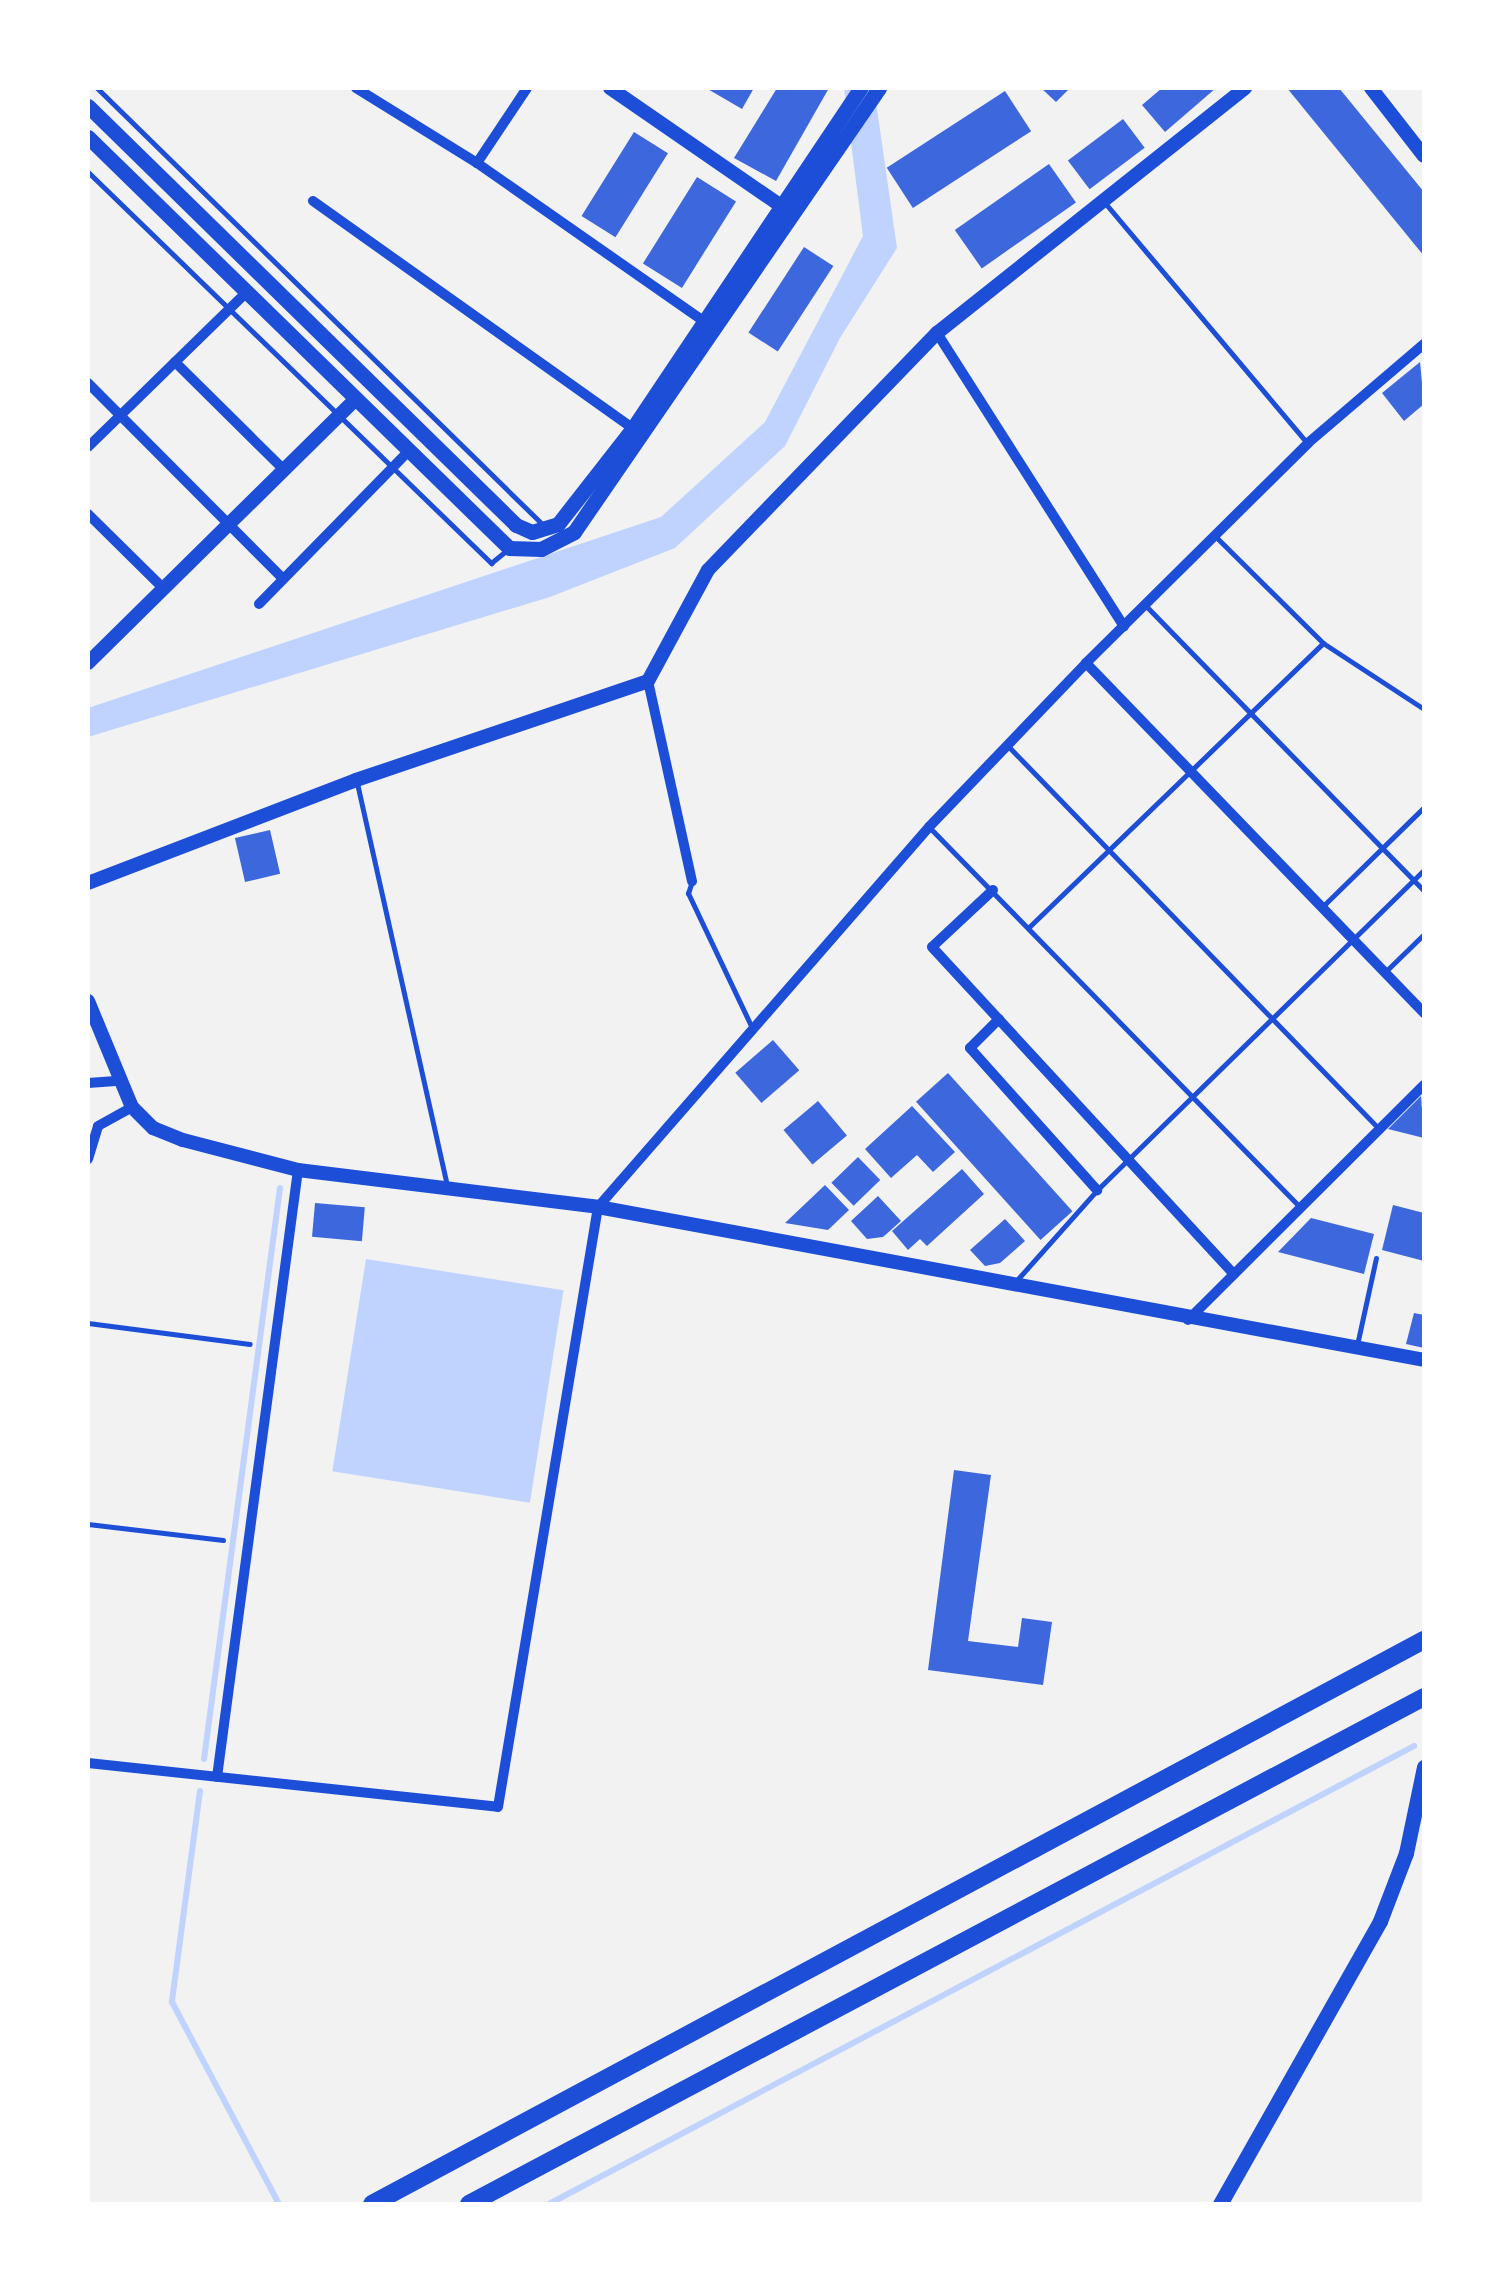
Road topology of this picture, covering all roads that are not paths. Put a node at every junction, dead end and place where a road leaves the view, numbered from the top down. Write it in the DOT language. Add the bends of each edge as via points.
graph roads {
  1 [pos="96,88"];
  2 [pos="356,88"];
  3 [pos="527,88"];
  4 [pos="610,88"];
  5 [pos="861,88"];
  6 [pos="879,88"];
  7 [pos="1245,88"];
  8 [pos="1371,88"];
  9 [pos="88,106"];
  10 [pos="88,136"];
  11 [pos="1424,156"];
  12 [pos="477,163"];
  13 [pos="88,172"];
  14 [pos="1103,200"];
  15 [pos="313,201"];
  16 [pos="782,206"];
  17 [pos="246,293"];
  18 [pos="230,309"];
  19 [pos="706,323"];
  20 [pos="937,333"];
  21 [pos="1424,344"];
  22 [pos="175,362"];
  23 [pos="88,383"];
  24 [pos="355,400"];
  25 [pos="119,415"];
  26 [pos="339,416"];
  27 [pos="633,428"];
  28 [pos="1308,444"];
  29 [pos="88,447"];
  30 [pos="409,450"];
  31 [pos="392,467"];
  32 [pos="285,470"];
  33 [pos="588,501"];
  34 [pos="88,514"];
  35 [pos="230,526"];
  36 [pos="547,529"];
  37 [pos="1215,536"];
  38 [pos="509,548"];
  39 [pos="283,579"];
  40 [pos="166,591"];
  41 [pos="259,604"];
  42 [pos="1146,606"];
  43 [pos="1124,627"];
  44 [pos="1323,643"];
  45 [pos="90,657"];
  46 [pos="1086,663"];
  47 [pos="648,681"];
  48 [pos="1424,709"];
  49 [pos="1252,713"];
  50 [pos="1008,746"];
  51 [pos="1191,772"];
  52 [pos="356,780"];
  53 [pos="1424,807"];
  54 [pos="930,828"];
  55 [pos="1383,848"];
  56 [pos="1109,849"];
  57 [pos="1424,870"];
  58 [pos="1414,880"];
  59 [pos="692,881"];
  60 [pos="88,883"];
  61 [pos="993,890"];
  62 [pos="1424,891"];
  63 [pos="1320,908"];
  64 [pos="1029,927"];
  65 [pos="1424,934"];
  66 [pos="1352,942"];
  67 [pos="1384,973"];
  68 [pos="88,1001"];
  69 [pos="1422,1006"];
  70 [pos="1273,1018"];
  71 [pos="999,1019"];
  72 [pos="752,1030"];
  73 [pos="116,1080"];
  74 [pos="88,1083"];
  75 [pos="1424,1085"];
  76 [pos="1193,1098"];
  77 [pos="132,1107"];
  78 [pos="1379,1129"];
  79 [pos="88,1159"];
  80 [pos="1127,1162"];
  81 [pos="298,1170"];
  82 [pos="447,1185"];
  83 [pos="1097,1190"];
  84 [pos="598,1207"];
  85 [pos="1300,1207"];
  86 [pos="1376,1258"];
  87 [pos="1234,1274"];
  88 [pos="1011,1287"];
  89 [pos="1187,1321"];
  90 [pos="88,1323"];
  91 [pos="250,1344"];
  92 [pos="1356,1348"];
  93 [pos="1424,1360"];
  94 [pos="88,1524"];
  95 [pos="222,1540"];
  96 [pos="1424,1640"];
  97 [pos="1424,1696"];
  98 [pos="88,1763"];
  99 [pos="1424,1766"];
  100 [pos="217,1777"];
  101 [pos="372,2204"];
  102 [pos="469,2204"];
  103 [pos="1220,2204"];
  1 -- 36 [label="lane"];
  2 -- 12 [label="street"];
  3 -- 12 [label="street"];
  4 -- 16 [label="street"];
  5 -- 16 [label="main road"];
  6 -- 33 [label="main road"];
  7 -- 14 [label="street"];
  8 -- 11 [label="street"];
  9 -- 36 [label="main road" via="516,526"];
  10 -- 17 [label="main road"];
  12 -- 19 [label="street"];
  13 -- 18 [label="lane"];
  14 -- 20 [label="street"];
  14 -- 28 [label="lane"];
  15 -- 27 [label="street"];
  16 -- 19 [label="main road"];
  17 -- 18 [label="street"];
  17 -- 24 [label="main road"];
  18 -- 22 [label="street"];
  18 -- 26 [label="lane"];
  19 -- 27 [label="main road"];
  20 -- 43 [label="street"];
  20 -- 47 [label="street" via="708,570"];
  21 -- 28 [label="street"];
  22 -- 25 [label="street"];
  22 -- 32 [label="street"];
  23 -- 25 [label="street"];
  24 -- 26 [label="street"];
  24 -- 30 [label="main road"];
  25 -- 29 [label="street"];
  25 -- 35 [label="street"];
  26 -- 31 [label="lane"];
  26 -- 32 [label="street"];
  27 -- 33 [label="main road"];
  28 -- 37 [label="street"];
  30 -- 31 [label="street"];
  30 -- 38 [label="main road"];
  31 -- 38 [label="lane" via="491,564"];
  31 -- 39 [label="street"];
  32 -- 35 [label="street"];
  33 -- 36 [label="main road"];
  33 -- 38 [label="main road" via="556,544"];
  34 -- 40 [label="street"];
  35 -- 39 [label="street"];
  35 -- 40 [label="street"];
  37 -- 42 [label="street"];
  37 -- 44 [label="lane"];
  39 -- 41 [label="street"];
  40 -- 45 [label="street"];
  42 -- 43 [label="street"];
  42 -- 49 [label="lane"];
  43 -- 46 [label="street"];
  44 -- 48 [label="lane"];
  44 -- 49 [label="lane"];
  46 -- 50 [label="street"];
  46 -- 51 [label="street"];
  47 -- 52 [label="street"];
  47 -- 59 [label="street"];
  49 -- 51 [label="lane"];
  49 -- 55 [label="lane"];
  50 -- 54 [label="street"];
  50 -- 56 [label="lane"];
  51 -- 56 [label="lane"];
  51 -- 63 [label="street"];
  52 -- 60 [label="street"];
  52 -- 82 [label="lane"];
  53 -- 55 [label="lane"];
  54 -- 61 [label="lane"];
  54 -- 72 [label="street"];
  55 -- 58 [label="lane"];
  55 -- 63 [label="lane"];
  56 -- 64 [label="lane"];
  56 -- 70 [label="lane"];
  57 -- 58 [label="lane"];
  58 -- 62 [label="lane"];
  58 -- 66 [label="lane"];
  59 -- 72 [label="lane" via="688,893"];
  61 -- 64 [label="lane"];
  61 -- 71 [label="street" via="932,947"];
  63 -- 66 [label="street"];
  64 -- 76 [label="lane"];
  65 -- 67 [label="lane"];
  66 -- 67 [label="street"];
  66 -- 70 [label="lane"];
  67 -- 69 [label="street"];
  68 -- 73 [label="street"];
  70 -- 76 [label="lane"];
  70 -- 78 [label="lane"];
  71 -- 80 [label="street"];
  71 -- 83 [label="street" via="970,1048"];
  72 -- 84 [label="street"];
  73 -- 74 [label="street"];
  73 -- 77 [label="street"];
  75 -- 78 [label="street"];
  76 -- 80 [label="lane"];
  76 -- 85 [label="lane"];
  77 -- 79 [label="street" via="98,1126"];
  77 -- 81 [label="street" via="153,1128 183,1140"];
  78 -- 85 [label="street"];
  80 -- 83 [label="lane"];
  80 -- 87 [label="street"];
  81 -- 82 [label="street"];
  81 -- 100 [label="street"];
  82 -- 84 [label="street"];
  83 -- 88 [label="lane"];
  84 -- 88 [label="street"];
  84 -- 100 [label="street" via="498,1807"];
  85 -- 87 [label="street"];
  86 -- 92 [label="lane"];
  87 -- 89 [label="street"];
  88 -- 89 [label="street"];
  89 -- 92 [label="street"];
  90 -- 91 [label="lane"];
  92 -- 93 [label="street"];
  94 -- 95 [label="lane"];
  96 -- 101 [label="main road"];
  97 -- 102 [label="main road"];
  98 -- 100 [label="street"];
  99 -- 103 [label="main road" via="1406,1854 1380,1921"];
}
